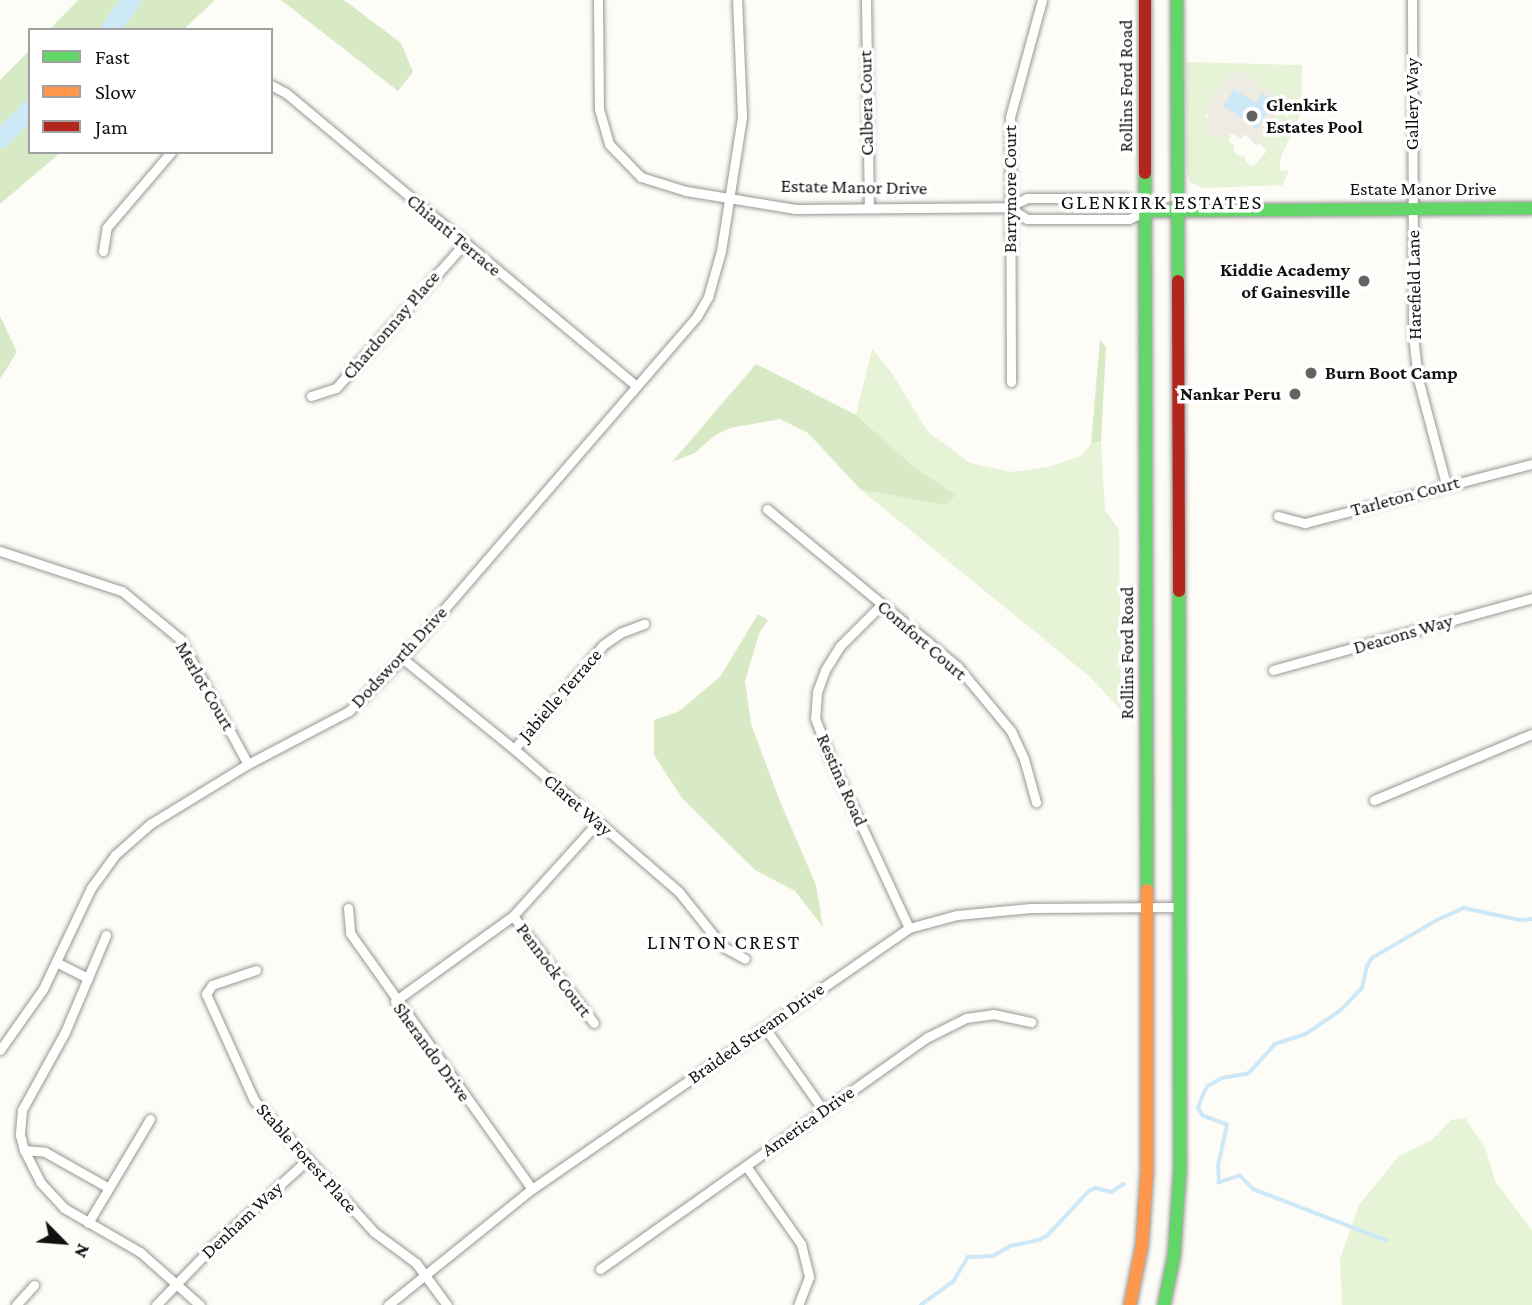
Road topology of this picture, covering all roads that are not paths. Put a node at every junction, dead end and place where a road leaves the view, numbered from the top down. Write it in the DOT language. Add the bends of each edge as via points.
graph roads {
  1 [pos="598,0"];
  2 [pos="737,0"];
  3 [pos="866,0"];
  4 [pos="1042,0"];
  5 [pos="1145,0"];
  6 [pos="1177,0"];
  7 [pos="1412,0"];
  8 [pos="273,86"];
  9 [pos="169,154"];
  10 [pos="728,197"];
  11 [pos="869,207"];
  12 [pos="1008,207"];
  13 [pos="1413,208"];
  14 [pos="1532,208"];
  15 [pos="1146,211"];
  16 [pos="1177,211"];
  17 [pos="464,244"];
  18 [pos="103,251"];
  19 [pos="1011,382"];
  20 [pos="636,386"];
  21 [pos="311,396"];
  22 [pos="1532,464"];
  23 [pos="1446,484"];
  24 [pos="767,509"];
  25 [pos="1278,516"];
  26 [pos="0,551"];
  27 [pos="1532,598"];
  28 [pos="881,605"];
  29 [pos="644,624"];
  30 [pos="402,658"];
  31 [pos="1273,670"];
  32 [pos="1532,733"];
  33 [pos="514,749"];
  34 [pos="248,764"];
  35 [pos="1374,800"];
  36 [pos="1036,802"];
  37 [pos="598,822"];
  38 [pos="1146,907"];
  39 [pos="1179,907"];
  40 [pos="348,908"];
  41 [pos="513,916"];
  42 [pos="909,928"];
  43 [pos="106,935"];
  44 [pos="746,959"];
  45 [pos="56,962"];
  46 [pos="256,970"];
  47 [pos="88,978"];
  48 [pos="395,1001"];
  49 [pos="1031,1022"];
  50 [pos="594,1023"];
  51 [pos="765,1027"];
  52 [pos="0,1050"];
  53 [pos="823,1110"];
  54 [pos="150,1119"];
  55 [pos="24,1150"];
  56 [pos="308,1158"];
  57 [pos="746,1166"];
  58 [pos="109,1188"];
  59 [pos="531,1189"];
  60 [pos="88,1223"];
  61 [pos="600,1269"];
  62 [pos="426,1274"];
  63 [pos="178,1282"];
  64 [pos="34,1285"];
  65 [pos="16,1305"];
  66 [pos="156,1305"];
  67 [pos="200,1305"];
  68 [pos="388,1305"];
  69 [pos="447,1305"];
  70 [pos="798,1305"];
  71 [pos="1130,1305"];
  72 [pos="1164,1305"];
  1 -- 10 [label="street, Estate Manor Drive" via="599,109 609,144 640,177"];
  2 -- 10 [label="street, Dodsworth Drive" via="742,117"];
  3 -- 11 [label="street, Calbera Court"];
  4 -- 12 [label="street, Barrymore Court" via="1010,117"];
  5 -- 15 [label="main road, Rollins Ford Road"];
  6 -- 16 [label="main road"];
  7 -- 13 [label="street, Gallery Way"];
  8 -- 17 [label="street, Chianti Terrace"];
  9 -- 18 [label="street" via="107,227"];
  10 -- 11 [label="street, Estate Manor Drive" via="796,209"];
  10 -- 20 [label="street, Dodsworth Drive" via="721,251 708,297"];
  11 -- 12 [label="street, Estate Manor Drive"];
  12 -- 15 [label="street, Estate Manor Drive" via="1027,219 1129,219"];
  12 -- 15 [label="street, Estate Manor Drive" via="1027,198 1127,198"];
  12 -- 19 [label="street, Barrymore Court"];
  13 -- 14 [label="main road, Estate Manor Drive"];
  13 -- 16 [label="main road, Estate Manor Drive"];
  13 -- 23 [label="street, Harefield Lane" via="1413,336 1418,379"];
  15 -- 16 [label="main road, Estate Manor Drive"];
  15 -- 38 [label="main road, Rollins Ford Road"];
  16 -- 39 [label="main road"];
  17 -- 20 [label="street, Chianti Terrace"];
  17 -- 21 [label="street, Chardonnay Place" via="336,388"];
  20 -- 30 [label="street, Dodsworth Drive"];
  22 -- 23 [label="street, Tarleton Court"];
  23 -- 25 [label="street, Tarleton Court" via="1305,523"];
  24 -- 28 [label="street, Comfort Court"];
  26 -- 34 [label="street, Merlot Court" via="122,591 180,639"];
  27 -- 31 [label="street, Deacons Way"];
  28 -- 36 [label="street, Comfort Court" via="958,667 1011,731"];
  28 -- 42 [label="street, Restina Road" via="840,646 825,670 815,718"];
  29 -- 33 [label="street, Jabielle Terrace" via="603,645"];
  30 -- 33 [label="street, Claret Way"];
  30 -- 34 [label="street, Dodsworth Drive" via="349,711"];
  32 -- 35 [label="street"];
  33 -- 37 [label="street, Claret Way"];
  34 -- 45 [label="street, Dodsworth Drive" via="132,837 91,888"];
  37 -- 41 [label="street"];
  37 -- 44 [label="street, Claret Way" via="679,892 722,946"];
  38 -- 39 [label="street, Braided Stream Drive"];
  38 -- 42 [label="street, Braided Stream Drive" via="1006,910 957,915"];
  38 -- 71 [label="main road, Rollins Ford Road" via="1146,1208"];
  39 -- 72 [label="main road" via="1179,1211"];
  40 -- 48 [label="street, Sherando Drive" via="350,933"];
  41 -- 48 [label="street"];
  41 -- 50 [label="street, Pennock Court"];
  42 -- 51 [label="street, Braided Stream Drive"];
  43 -- 47 [label="street"];
  45 -- 47 [label="street"];
  45 -- 52 [label="street, Dodsworth Drive" via="28,1015"];
  46 -- 56 [label="street, Stable Forest Place" via="212,985 207,999 254,1100"];
  47 -- 55 [label="street" via="65,1032 22,1110"];
  48 -- 59 [label="street, Sherando Drive"];
  49 -- 53 [label="street, America Drive" via="993,1014 966,1018 928,1037"];
  51 -- 53 [label="street"];
  51 -- 59 [label="street, Braided Stream Drive"];
  53 -- 57 [label="street, America Drive"];
  54 -- 58 [label="street"];
  55 -- 58 [label="street" via="45,1152"];
  55 -- 60 [label="street" via="51,1196"];
  56 -- 62 [label="street, Stable Forest Place" via="374,1232"];
  56 -- 63 [label="street, Denham Way"];
  57 -- 61 [label="street, America Drive"];
  57 -- 70 [label="street" via="801,1244 809,1277"];
  58 -- 60 [label="street"];
  59 -- 62 [label="street, Braided Stream Drive"];
  60 -- 63 [label="street" via="140,1252"];
  62 -- 68 [label="street, Braided Stream Drive"];
  62 -- 69 [label="street, Stable Forest Place"];
  63 -- 66 [label="street, Denham Way"];
  63 -- 67 [label="street"];
  64 -- 65 [label="street"];
}
